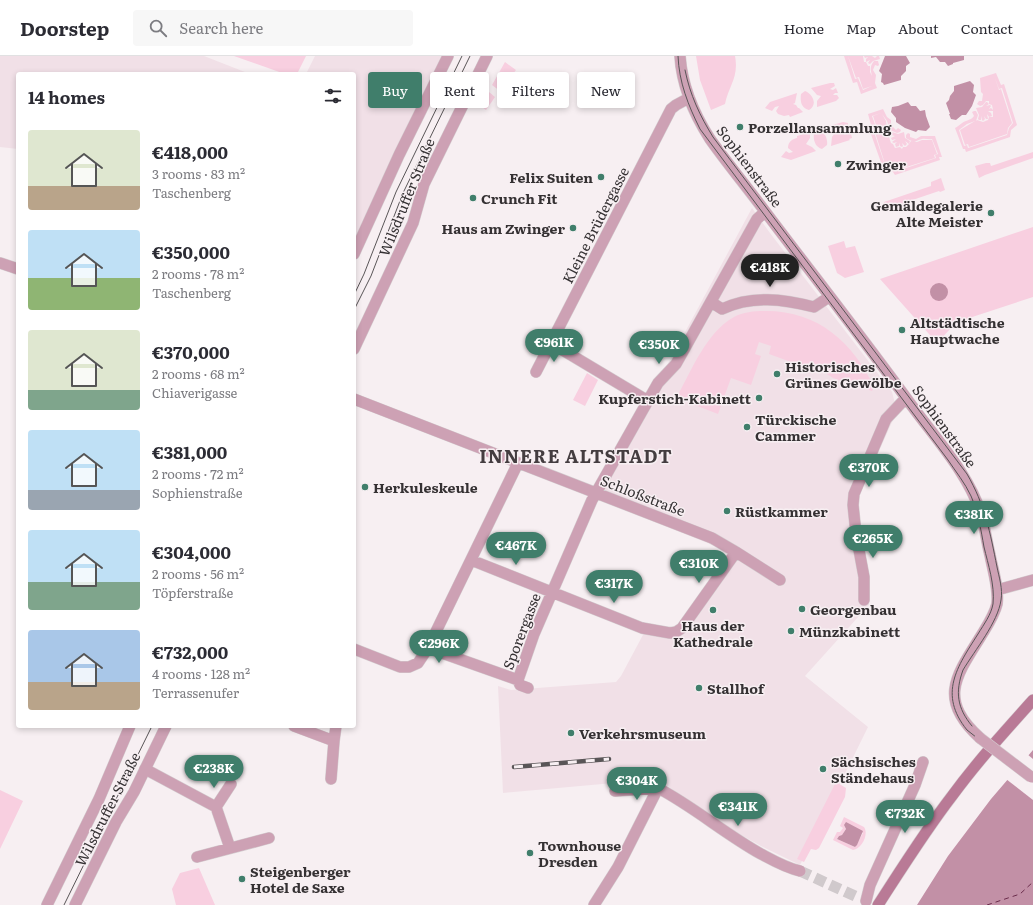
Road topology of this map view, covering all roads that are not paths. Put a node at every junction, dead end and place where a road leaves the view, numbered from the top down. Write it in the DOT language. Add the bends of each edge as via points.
graph roads {
  1 [pos="448,56"];
  2 [pos="487,56"];
  3 [pos="680,56"];
  4 [pos="689,98"];
  5 [pos="766,212"];
  6 [pos="356,250"];
  7 [pos="0,263"];
  8 [pos="16,269"];
  9 [pos="829,297"];
  10 [pos="711,302"];
  11 [pos="551,343"];
  12 [pos="356,345"];
  13 [pos="536,372"];
  14 [pos="906,398"];
  15 [pos="356,400"];
  16 [pos="648,401"];
  17 [pos="518,463"];
  18 [pos="596,492"];
  19 [pos="736,552"];
  20 [pos="471,560"];
  21 [pos="780,580"];
  22 [pos="1033,580"];
  23 [pos="997,590"];
  24 [pos="552,592"];
  25 [pos="864,600"];
  26 [pos="428,648"];
  27 [pos="356,650"];
  28 [pos="518,680"];
  29 [pos="528,688"];
  30 [pos="1033,700"];
  31 [pos="129,728"];
  32 [pos="165,728"];
  33 [pos="299,728"];
  34 [pos="336,728"];
  35 [pos="334,741"];
  36 [pos="923,762"];
  37 [pos="145,769"];
  38 [pos="331,779"];
  39 [pos="1033,779"];
  40 [pos="231,784"];
  41 [pos="658,788"];
  42 [pos="615,791"];
  43 [pos="216,807"];
  44 [pos="268,838"];
  45 [pos="230,848"];
  46 [pos="197,857"];
  47 [pos="800,870"];
  48 [pos="47,905"];
  49 [pos="75,905"];
  50 [pos="594,905"];
  51 [pos="878,905"];
  1 -- 6 [label="street, Wilsdruffer Straße" via="402,148"];
  2 -- 12 [label="street, Wilsdruffer Straße" via="424,184 414,223"];
  3 -- 4 [label="street, Sophienstraße"];
  4 -- 5 [label="street, Sophienstraße" via="710,139"];
  4 -- 11 [label="street, Kleine Brüdergasse" via="671,109"];
  5 -- 9 [label="street, Sophienstraße"];
  5 -- 10 [label="street, Sporergasse" via="757,219"];
  7 -- 8 [label="street"];
  9 -- 10 [label="street" via="814,307 769,299 745,300 722,309"];
  9 -- 14 [label="street, Sophienstraße"];
  10 -- 16 [label="street, Sporergasse" via="676,364 658,383"];
  11 -- 13 [label="street, Kleine Brüdergasse"];
  11 -- 16 [label="street"];
  14 -- 23 [label="street, Sophienstraße" via="975,496 982,517"];
  14 -- 25 [label="street" via="886,419 854,494 856,534 864,577"];
  15 -- 17 [label="street, Schloßstraße"];
  16 -- 18 [label="street, Sporergasse"];
  17 -- 18 [label="street, Schloßstraße"];
  17 -- 20 [label="street"];
  18 -- 19 [label="street, Schloßstraße" via="712,538"];
  18 -- 24 [label="street, Sporergasse"];
  19 -- 21 [label="street, Schloßstraße"];
  19 -- 24 [label="street" via="682,628 676,632 642,628"];
  20 -- 24 [label="street"];
  20 -- 26 [label="street"];
  22 -- 23 [label="street"];
  23 -- 39 [label="street, Sophienstraße, bridge" via="997,603 992,618 956,679 956,704 966,724 980,738"];
  24 -- 28 [label="street, Sporergasse"];
  26 -- 27 [label="street" via="418,663 408,667 400,667"];
  26 -- 28 [label="street"];
  28 -- 29 [label="street, Sporergasse" via="520,685"];
  30 -- 51 [label="main road" via="952,796"];
  31 -- 48 [label="street, Wilsdruffer Straße" via="99,799"];
  32 -- 37 [label="street, Wilsdruffer Straße"];
  33 -- 35 [label="street"];
  34 -- 35 [label="street"];
  35 -- 38 [label="street"];
  36 -- 51 [label="street" via="915,785 862,899"];
  37 -- 43 [label="street"];
  37 -- 49 [label="street, Wilsdruffer Straße"];
  40 -- 43 [label="street"];
  41 -- 42 [label="street"];
  41 -- 47 [label="street" via="754,850 783,866"];
  41 -- 50 [label="street" via="618,867"];
  43 -- 45 [label="street"];
  44 -- 45 [label="street"];
  45 -- 46 [label="street"];
}
